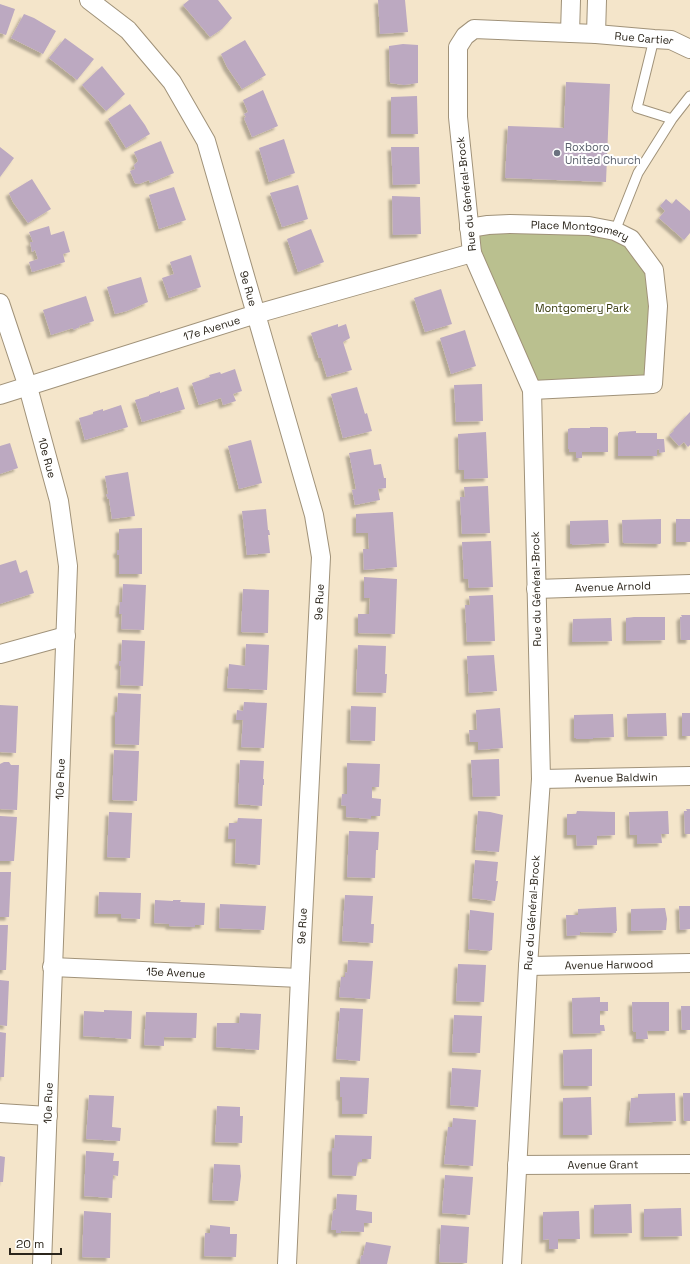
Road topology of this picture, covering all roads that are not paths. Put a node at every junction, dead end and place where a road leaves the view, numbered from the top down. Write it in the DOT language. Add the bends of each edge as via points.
graph roads {
  1 [pos="89,0"];
  2 [pos="571,0"];
  3 [pos="597,0"];
  4 [pos="570,33"];
  5 [pos="596,34"];
  6 [pos="654,39"];
  7 [pos="690,49"];
  8 [pos="690,96"];
  9 [pos="672,119"];
  10 [pos="469,228"];
  11 [pos="615,231"];
  12 [pos="472,253"];
  13 [pos="0,303"];
  14 [pos="256,314"];
  15 [pos="28,387"];
  16 [pos="532,390"];
  17 [pos="0,395"];
  18 [pos="690,584"];
  19 [pos="536,589"];
  20 [pos="66,636"];
  21 [pos="0,654"];
  22 [pos="690,776"];
  23 [pos="541,779"];
  24 [pos="690,963"];
  25 [pos="528,966"];
  26 [pos="52,967"];
  27 [pos="300,978"];
  28 [pos="0,1113"];
  29 [pos="48,1116"];
  30 [pos="690,1164"];
  31 [pos="517,1165"];
  32 [pos="42,1264"];
  33 [pos="287,1264"];
  34 [pos="512,1264"];
  1 -- 14 [label="street, 9e Rue" via="128,30 172,82 206,141"];
  2 -- 4 [label="street"];
  3 -- 5 [label="street"];
  4 -- 5 [label="street, Rue Cartier"];
  4 -- 10 [label="street, Rue du Général-Brock" via="474,29 465,36 458,48 458,117"];
  5 -- 6 [label="street, Rue Cartier"];
  6 -- 7 [label="street, Rue Cartier" via="671,40"];
  6 -- 9 [label="lane" via="637,108"];
  8 -- 9 [label="lane"];
  9 -- 11 [label="lane" via="638,173"];
  10 -- 11 [label="street, Place Montgomery" via="510,224 589,226"];
  10 -- 12 [label="street, Rue du Général-Brock"];
  11 -- 16 [label="street, Place Montgomery" via="631,239 654,270 658,306 653,384"];
  12 -- 14 [label="street, 17e Avenue"];
  12 -- 16 [label="street, Rue du Général-Brock"];
  13 -- 15 [label="street, 10e Rue"];
  14 -- 15 [label="street, 17e Avenue"];
  14 -- 27 [label="street, 9e Rue" via="314,515 321,557"];
  15 -- 17 [label="street, 17e Avenue"];
  15 -- 20 [label="street, 10e Rue" via="59,501 68,566"];
  16 -- 19 [label="street, Rue du Général-Brock"];
  18 -- 19 [label="street, Avenue Arnold"];
  19 -- 23 [label="street, Rue du Général-Brock"];
  20 -- 21 [label="street"];
  20 -- 26 [label="street, 10e Rue"];
  22 -- 23 [label="street, Avenue Baldwin"];
  23 -- 25 [label="street, Rue du Général-Brock"];
  24 -- 25 [label="street, Avenue Harwood"];
  25 -- 31 [label="street, Rue du Général-Brock"];
  26 -- 27 [label="street, 15e Avenue"];
  26 -- 29 [label="street, 10e Rue"];
  27 -- 33 [label="street, 9e Rue"];
  28 -- 29 [label="street"];
  29 -- 32 [label="street, 10e Rue"];
  30 -- 31 [label="street, Avenue Grant"];
  31 -- 34 [label="street, Rue du Général-Brock"];
}
